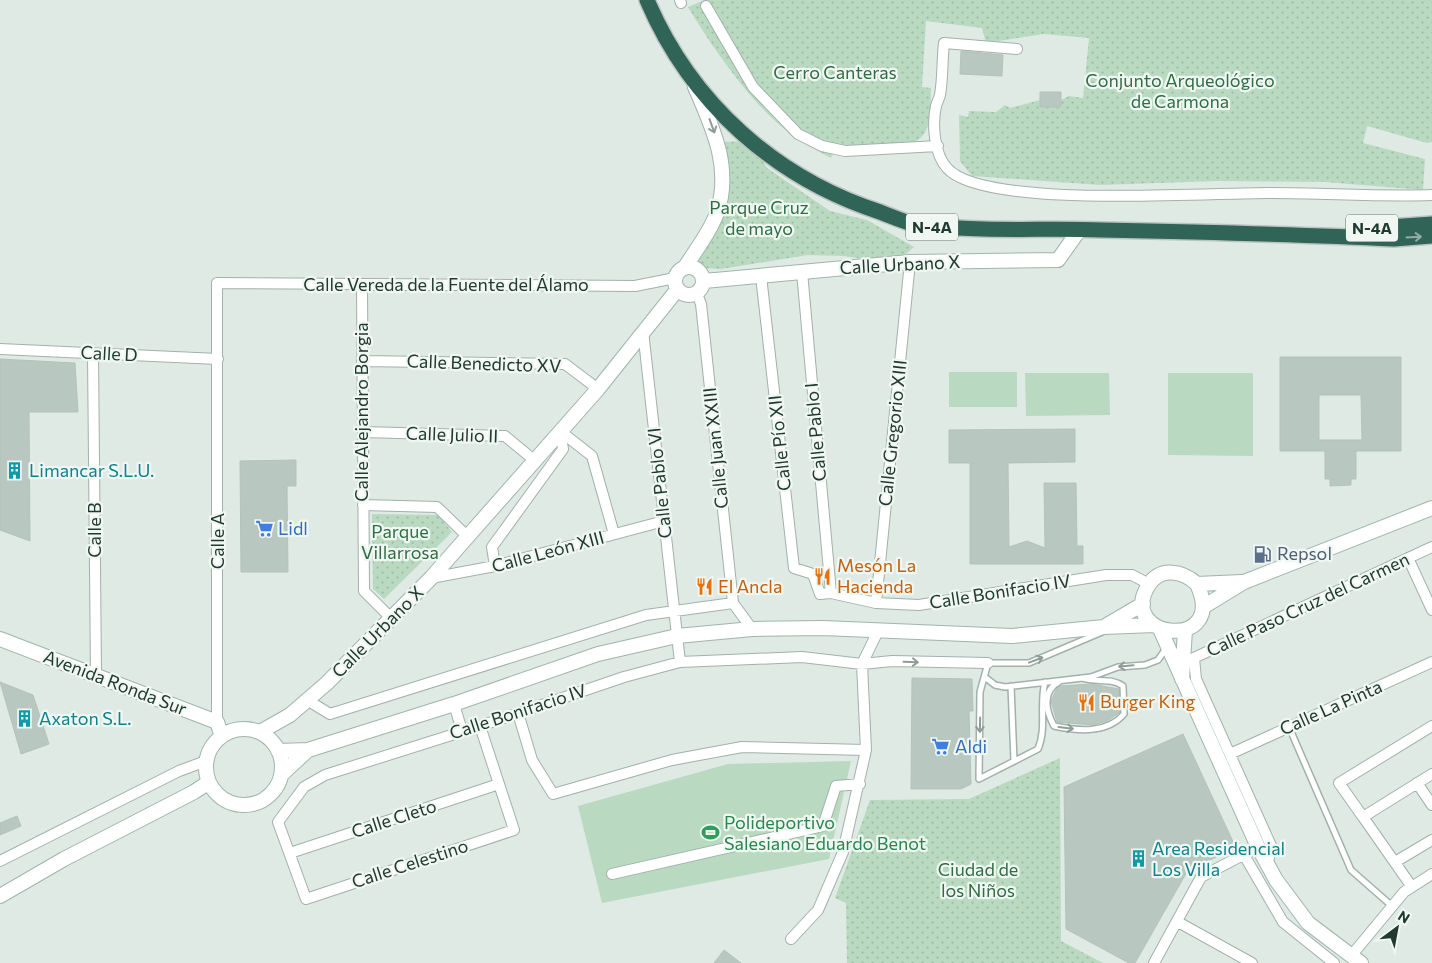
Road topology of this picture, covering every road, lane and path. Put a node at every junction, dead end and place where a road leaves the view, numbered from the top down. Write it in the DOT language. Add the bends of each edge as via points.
graph roads {
  1 [pos="647,0"];
  2 [pos="706,6"];
  3 [pos="1017,50"];
  4 [pos="693,82"];
  5 [pos="938,146"];
  6 [pos="1432,195"];
  7 [pos="1432,224"];
  8 [pos="1080,229"];
  9 [pos="1312,235"];
  10 [pos="1432,236"];
  11 [pos="910,262"];
  12 [pos="685,267"];
  13 [pos="802,272"];
  14 [pos="761,276"];
  15 [pos="704,281"];
  16 [pos="217,283"];
  17 [pos="362,284"];
  18 [pos="676,284"];
  19 [pos="697,294"];
  20 [pos="643,331"];
  21 [pos="0,349"];
  22 [pos="93,354"];
  23 [pos="218,359"];
  24 [pos="362,361"];
  25 [pos="598,389"];
  26 [pos="560,431"];
  27 [pos="363,432"];
  28 [pos="534,460"];
  29 [pos="363,505"];
  30 [pos="1432,508"];
  31 [pos="664,521"];
  32 [pos="614,534"];
  33 [pos="467,536"];
  34 [pos="1432,546"];
  35 [pos="1408,558"];
  36 [pos="495,566"];
  37 [pos="431,578"];
  38 [pos="1244,582"];
  39 [pos="1149,584"];
  40 [pos="1197,584"];
  41 [pos="831,593"];
  42 [pos="820,594"];
  43 [pos="876,603"];
  44 [pos="733,604"];
  45 [pos="1143,604"];
  46 [pos="1203,607"];
  47 [pos="1432,610"];
  48 [pos="674,611"];
  49 [pos="391,618"];
  50 [pos="1110,627"];
  51 [pos="1157,627"];
  52 [pos="752,629"];
  53 [pos="1185,630"];
  54 [pos="878,631"];
  55 [pos="677,636"];
  56 [pos="0,639"];
  57 [pos="1167,647"];
  58 [pos="1188,660"];
  59 [pos="680,662"];
  60 [pos="1432,662"];
  61 [pos="988,663"];
  62 [pos="862,664"];
  63 [pos="96,676"];
  64 [pos="986,678"];
  65 [pos="1082,678"];
  66 [pos="1060,680"];
  67 [pos="1045,682"];
  68 [pos="1182,682"];
  69 [pos="1011,686"];
  70 [pos="307,700"];
  71 [pos="454,704"];
  72 [pos="518,713"];
  73 [pos="290,714"];
  74 [pos="217,722"];
  75 [pos="480,726"];
  76 [pos="1432,726"];
  77 [pos="1289,727"];
  78 [pos="462,731"];
  79 [pos="260,732"];
  80 [pos="222,736"];
  81 [pos="277,748"];
  82 [pos="308,750"];
  83 [pos="866,750"];
  84 [pos="1230,754"];
  85 [pos="206,761"];
  86 [pos="1014,761"];
  87 [pos="1432,774"];
  88 [pos="281,775"];
  89 [pos="209,782"];
  90 [pos="1417,783"];
  91 [pos="499,784"];
  92 [pos="860,784"];
  93 [pos="1432,805"];
  94 [pos="1363,817"];
  95 [pos="1432,840"];
  96 [pos="1258,848"];
  97 [pos="290,853"];
  98 [pos="1244,855"];
  99 [pos="0,861"];
  100 [pos="1395,862"];
  101 [pos="1267,864"];
  102 [pos="612,874"];
  103 [pos="1432,874"];
  104 [pos="1412,887"];
  105 [pos="0,896"];
  106 [pos="306,898"];
  107 [pos="1392,906"];
  108 [pos="1178,922"];
  109 [pos="791,939"];
  110 [pos="1356,959"];
  111 [pos="1154,963"];
  112 [pos="1252,963"];
  113 [pos="1334,963"];
  1 -- 4 [label="highway, N-4A" via="660,31"];
  2 -- 5 [label="street" via="753,87 798,134 822,146 846,151"];
  3 -- 5 [label="street" via="944,43 935,118"];
  4 -- 8 [label="highway, N-4A" via="716,110 758,148 799,177 845,201 921,226 1002,231"];
  4 -- 12 [label="street, one-way" via="718,142 723,164 722,188 717,214"];
  5 -- 6 [label="street" via="943,163 964,181 979,186 1032,192 1128,196 1274,193"];
  7 -- 9 [label="highway, N-4A"];
  8 -- 9 [label="highway, N-4A"];
  8 -- 11 [label="street, Calle Urbano X" via="1058,260"];
  9 -- 10 [label="highway, N-4A, one-way"];
  11 -- 13 [label="street, Calle Urbano X"];
  11 -- 43 [label="street, Calle Gregorio XIII"];
  12 -- 15 [label="street" via="695,267 702,272"];
  12 -- 18 [label="street" via="678,271"];
  13 -- 14 [label="street, Calle Urbano X"];
  13 -- 41 [label="street, Calle Pablo I"];
  14 -- 15 [label="street, Calle Urbano X"];
  14 -- 42 [label="street, Calle Pío XII" via="794,568 813,574"];
  15 -- 19 [label="street"];
  16 -- 17 [label="street, Calle Vereda de la Fuente del Álamo"];
  16 -- 23 [label="street, Calle A"];
  17 -- 18 [label="street, Calle Vereda de la Fuente del Álamo"];
  17 -- 24 [label="street, Calle Alejandro Borgia"];
  18 -- 19 [label="street" via="686,296"];
  18 -- 20 [label="street, Calle Urbano X"];
  19 -- 44 [label="street, Calle Juan XXIII"];
  20 -- 25 [label="street, Calle Urbano X"];
  20 -- 31 [label="street, Calle Pablo VI"];
  21 -- 22 [label="street, Calle D"];
  22 -- 23 [label="street, Calle D"];
  22 -- 63 [label="street, Calle B"];
  23 -- 74 [label="street, Calle A"];
  24 -- 25 [label="street, Calle Benedicto XV" via="565,364"];
  24 -- 27 [label="street, Calle Alejandro Borgia"];
  25 -- 26 [label="street, Calle Urbano X"];
  26 -- 28 [label="street, Calle Urbano X"];
  26 -- 32 [label="street" via="592,456"];
  26 -- 36 [label="street" via="563,449 492,547"];
  27 -- 28 [label="street, Calle Julio II" via="505,436"];
  27 -- 29 [label="street, Calle Alejandro Borgia"];
  28 -- 33 [label="street, Calle Urbano X"];
  29 -- 33 [label="street" via="437,507"];
  29 -- 49 [label="street, Calle Alejandro Borgia" via="364,591"];
  30 -- 38 [label="street"];
  31 -- 32 [label="street, Calle León XIII"];
  31 -- 48 [label="street, Calle Pablo VI"];
  32 -- 36 [label="street, Calle León XIII"];
  33 -- 37 [label="street, Calle Urbano X"];
  34 -- 35 [label="street, Calle Paso Cruz del Carmen"];
  35 -- 47 [label="street"];
  35 -- 58 [label="street, Calle Paso Cruz del Carmen"];
  36 -- 37 [label="street, Calle León XIII"];
  37 -- 49 [label="street, Calle Urbano X"];
  38 -- 40 [label="street"];
  38 -- 46 [label="street"];
  39 -- 40 [label="street" via="1156,577 1176,572 1190,576"];
  39 -- 43 [label="street, Calle Bonifacio IV" via="1132,574 1106,575 919,605"];
  39 -- 45 [label="street"];
  40 -- 46 [label="street" via="1203,596"];
  41 -- 42 [label="street, Calle Bonifacio IV"];
  41 -- 43 [label="street, Calle Bonifacio IV"];
  44 -- 48 [label="street"];
  44 -- 52 [label="street"];
  45 -- 50 [label="street"];
  45 -- 51 [label="street" via="1146,615"];
  46 -- 53 [label="street" via="1196,621"];
  48 -- 55 [label="street, Calle Pablo VI"];
  48 -- 70 [label="street" via="646,615 330,714"];
  49 -- 70 [label="street, Calle Urbano X"];
  50 -- 51 [label="street"];
  50 -- 54 [label="street" via="1012,636"];
  61 -- 50 [label="lane, one-way" via="1029,663"];
  51 -- 53 [label="street" via="1174,632"];
  51 -- 57 [label="street"];
  52 -- 54 [label="street"];
  52 -- 55 [label="street"];
  53 -- 58 [label="street"];
  54 -- 62 [label="street"];
  55 -- 59 [label="street, Calle Pablo VI"];
  55 -- 71 [label="street" via="598,654"];
  56 -- 63 [label="street, Avenida Ronda Sur"];
  57 -- 65 [label="lane, one-way" via="1158,660 1145,665 1118,667"];
  57 -- 68 [label="street"];
  58 -- 68 [label="street"];
  58 -- 84 [label="street"];
  59 -- 62 [label="street, Calle Bonifacio IV" via="802,658"];
  59 -- 72 [label="street, Calle Bonifacio IV" via="624,677"];
  60 -- 77 [label="street, Calle La Pinta"];
  62 -- 61 [label="street, Calle Bonifacio IV, one-way" via="892,661"];
  61 -- 64 [label="lane"];
  62 -- 83 [label="street"];
  63 -- 74 [label="street, Avenida Ronda Sur"];
  64 -- 69 [label="lane" via="995,684"];
  64 -- 86 [label="lane, one-way" via="980,692 979,779"];
  65 -- 66 [label="lane"];
  66 -- 65 [label="lane, one-way" via="1046,695 1048,714 1054,726 1071,730 1108,728 1124,714 1123,686 1117,681 1092,682"];
  66 -- 67 [label="lane"];
  67 -- 69 [label="lane"];
  67 -- 86 [label="lane" via="1041,696 1042,739 1038,749"];
  68 -- 96 [label="street"];
  69 -- 86 [label="lane"];
  70 -- 73 [label="street, Calle Urbano X"];
  71 -- 78 [label="street"];
  71 -- 82 [label="street"];
  72 -- 75 [label="street, Calle Bonifacio IV"];
  72 -- 83 [label="street" via="532,760 553,794 672,760 742,748"];
  73 -- 79 [label="street, Calle Urbano X"];
  73 -- 81 [label="street"];
  74 -- 80 [label="street"];
  75 -- 78 [label="street, Calle Bonifacio IV"];
  75 -- 91 [label="street"];
  76 -- 94 [label="street" via="1340,783"];
  77 -- 84 [label="street, Calle La Pinta"];
  77 -- 107 [label="lane" via="1351,870"];
  78 -- 97 [label="street, Calle Bonifacio IV" via="324,775 304,787 278,822"];
  79 -- 80 [label="street" via="234,730"];
  79 -- 81 [label="street"];
  80 -- 85 [label="street"];
  81 -- 82 [label="street"];
  81 -- 88 [label="street" via="282,763"];
  82 -- 88 [label="street"];
  83 -- 92 [label="street"];
  84 -- 101 [label="street" via="1272,848"];
  85 -- 89 [label="street"];
  85 -- 99 [label="street" via="178,771"];
  87 -- 90 [label="street"];
  88 -- 89 [label="street" via="270,795 248,805 225,800"];
  89 -- 105 [label="street"];
  90 -- 93 [label="street"];
  90 -- 94 [label="street"];
  91 -- 97 [label="street, Calle Cleto"];
  91 -- 106 [label="street, Calle Celestino" via="514,830"];
  92 -- 102 [label="street" via="836,786 823,826"];
  92 -- 109 [label="street" via="843,852 818,910"];
  94 -- 100 [label="street"];
  95 -- 100 [label="street"];
  96 -- 98 [label="street"];
  96 -- 101 [label="street"];
  97 -- 106 [label="street, Calle Bonifacio IV"];
  98 -- 108 [label="street" via="1201,877"];
  98 -- 113 [label="street" via="1283,922"];
  100 -- 104 [label="street"];
  101 -- 110 [label="street" via="1308,923"];
  103 -- 104 [label="street"];
  104 -- 107 [label="street"];
  107 -- 110 [label="street"];
  108 -- 111 [label="street"];
  108 -- 112 [label="street"];
}
